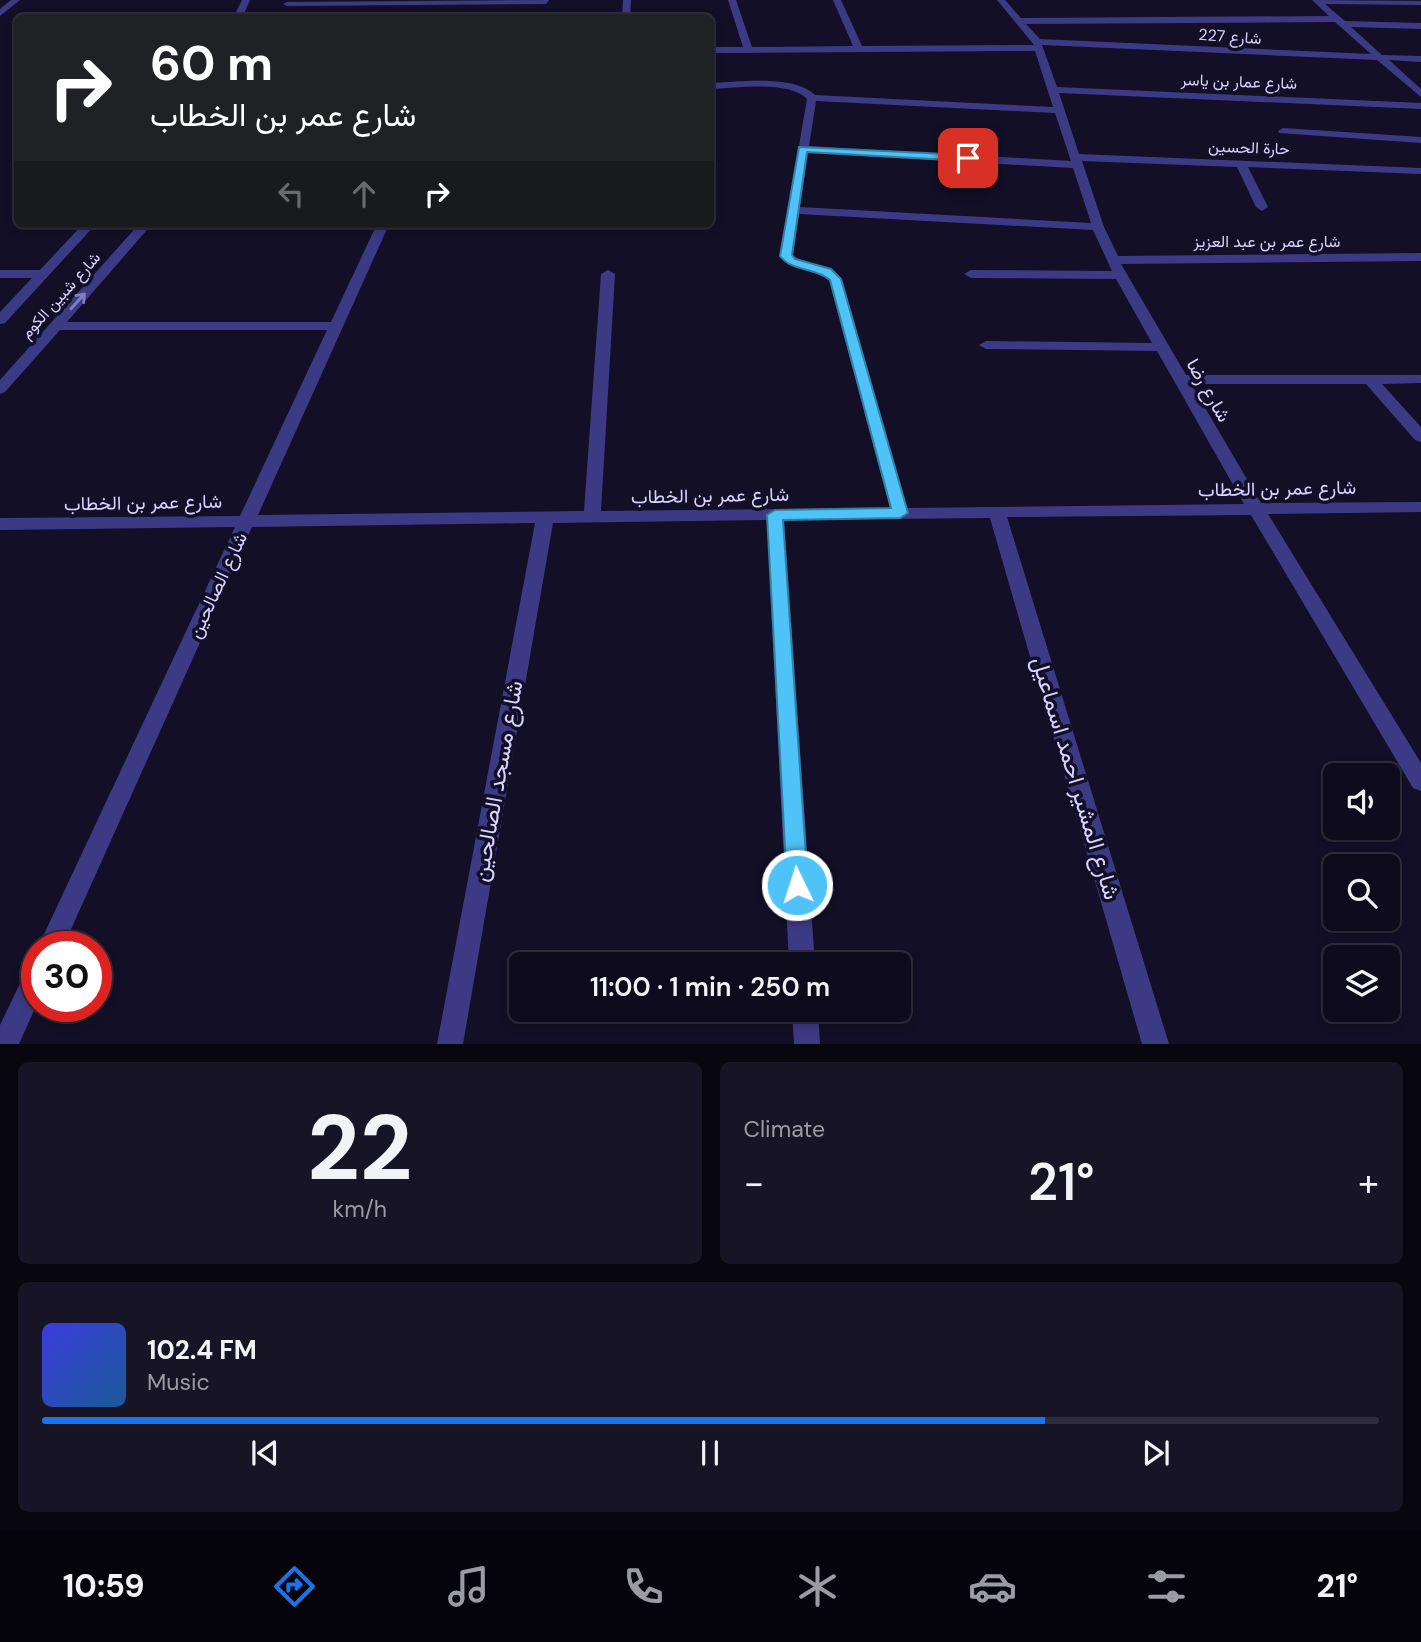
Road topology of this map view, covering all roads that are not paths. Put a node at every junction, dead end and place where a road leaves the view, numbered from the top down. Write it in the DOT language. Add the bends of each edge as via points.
graph roads {
  1 [pos="16,0"];
  2 [pos="732,0"];
  3 [pos="837,0"];
  4 [pos="1002,0"];
  5 [pos="1317,1"];
  6 [pos="1421,3"];
  7 [pos="453,4"];
  8 [pos="546,4"];
  9 [pos="286,5"];
  10 [pos="0,13"];
  11 [pos="1217,20"];
  12 [pos="1020,21"];
  13 [pos="1340,22"];
  14 [pos="1421,26"];
  15 [pos="1223,31"];
  16 [pos="1230,42"];
  17 [pos="1038,45"];
  18 [pos="859,49"];
  19 [pos="714,50"];
  20 [pos="748,50"];
  21 [pos="1236,53"];
  22 [pos="1381,58"];
  23 [pos="1421,59"];
  24 [pos="714,86"];
  25 [pos="1055,90"];
  26 [pos="1421,94"];
  27 [pos="811,98"];
  28 [pos="1421,106"];
  29 [pos="1061,110"];
  30 [pos="1283,131"];
  31 [pos="1421,140"];
  32 [pos="803,149"];
  33 [pos="1077,161"];
  34 [pos="1240,162"];
  35 [pos="1421,170"];
  36 [pos="1262,207"];
  37 [pos="793,210"];
  38 [pos="1098,227"];
  39 [pos="86,228"];
  40 [pos="142,228"];
  41 [pos="381,228"];
  42 [pos="1421,257"];
  43 [pos="1113,260"];
  44 [pos="0,274"];
  45 [pos="45,274"];
  46 [pos="608,274"];
  47 [pos="971,274"];
  48 [pos="1119,275"];
  49 [pos="0,320"];
  50 [pos="55,326"];
  51 [pos="337,326"];
  52 [pos="986,345"];
  53 [pos="1161,346"];
  54 [pos="1370,379"];
  55 [pos="1421,379"];
  56 [pos="1180,380"];
  57 [pos="0,389"];
  58 [pos="1421,437"];
  59 [pos="1421,507"];
  60 [pos="1256,509"];
  61 [pos="997,512"];
  62 [pos="900,513"];
  63 [pos="775,515"];
  64 [pos="592,517"];
  65 [pos="545,518"];
  66 [pos="246,522"];
  67 [pos="0,524"];
  68 [pos="1421,782"];
  69 [pos="57,931"];
  70 [pos="801,952"];
  71 [pos="21,1010"];
  72 [pos="806,1022"];
  73 [pos="5,1044"];
  74 [pos="450,1044"];
  75 [pos="807,1044"];
  76 [pos="1156,1044"];
  1 -- 10 [label="street"];
  2 -- 20 [label="street"];
  3 -- 18 [label="street"];
  4 -- 12 [label="street, شارع رضا"];
  5 -- 6 [label="street"];
  5 -- 13 [label="street"];
  7 -- 8 [label="street"];
  7 -- 9 [label="street"];
  11 -- 12 [label="street"];
  11 -- 13 [label="street"];
  11 -- 15 [label="street"];
  12 -- 17 [label="street, شارع رضا"];
  13 -- 14 [label="street"];
  13 -- 22 [label="street"];
  16 -- 21 [label="street"];
  17 -- 18 [label="street, شارع 227"];
  17 -- 21 [label="street, شارع 227"];
  17 -- 25 [label="street, شارع رضا"];
  18 -- 20 [label="street, شارع 227"];
  19 -- 20 [label="street, شارع 227"];
  21 -- 22 [label="street, شارع 227"];
  22 -- 23 [label="street, شارع 227"];
  22 -- 26 [label="street"];
  24 -- 27 [label="street" via="792,86 810,93"];
  25 -- 28 [label="street, شارع عمار بن ياسر"];
  25 -- 29 [label="street, شارع رضا"];
  27 -- 29 [label="street"];
  27 -- 32 [label="street"];
  29 -- 33 [label="street, شارع رضا"];
  30 -- 31 [label="street"];
  32 -- 33 [label="street, حارة الحسين"];
  32 -- 37 [label="street"];
  33 -- 34 [label="street, حارة الحسين"];
  33 -- 38 [label="street, شارع رضا"];
  34 -- 35 [label="street, حارة الحسين"];
  34 -- 36 [label="street"];
  37 -- 38 [label="street"];
  37 -- 62 [label="street" via="786,256 835,279"];
  38 -- 43 [label="street, شارع رضا"];
  39 -- 45 [label="street, شارع شبين الكوم"];
  50 -- 40 [label="street, شارع شبين الكوم, one-way"];
  41 -- 51 [label="street, شارع الصالحين"];
  42 -- 43 [label="street, شارع عمر بن عبد العزيز"];
  43 -- 48 [label="street, شارع رضا"];
  44 -- 45 [label="street"];
  45 -- 49 [label="street, شارع شبين الكوم"];
  46 -- 64 [label="street"];
  47 -- 48 [label="street"];
  48 -- 53 [label="street, شارع رضا"];
  50 -- 51 [label="street"];
  50 -- 57 [label="street, شارع شبين الكوم"];
  51 -- 66 [label="street, شارع الصالحين"];
  52 -- 53 [label="street"];
  53 -- 56 [label="street, شارع رضا"];
  54 -- 55 [label="street"];
  54 -- 56 [label="street"];
  54 -- 58 [label="street"];
  56 -- 60 [label="street, شارع رضا"];
  59 -- 60 [label="street, شارع عمر بن الخطاب"];
  60 -- 61 [label="street, شارع عمر بن الخطاب"];
  60 -- 68 [label="street, شارع رضا"];
  61 -- 62 [label="street, شارع عمر بن الخطاب"];
  61 -- 76 [label="street, شارع المشير احمد اسماعيل"];
  62 -- 63 [label="street, شارع عمر بن الخطاب"];
  63 -- 64 [label="street, شارع عمر بن الخطاب"];
  63 -- 70 [label="street"];
  64 -- 65 [label="street, شارع عمر بن الخطاب"];
  65 -- 66 [label="street, شارع عمر بن الخطاب"];
  65 -- 74 [label="street, شارع مسجد الصالحين"];
  66 -- 67 [label="street, شارع عمر بن الخطاب"];
  66 -- 69 [label="street, شارع الصالحين"];
  71 -- 73 [label="street"];
  72 -- 75 [label="street"];
}
